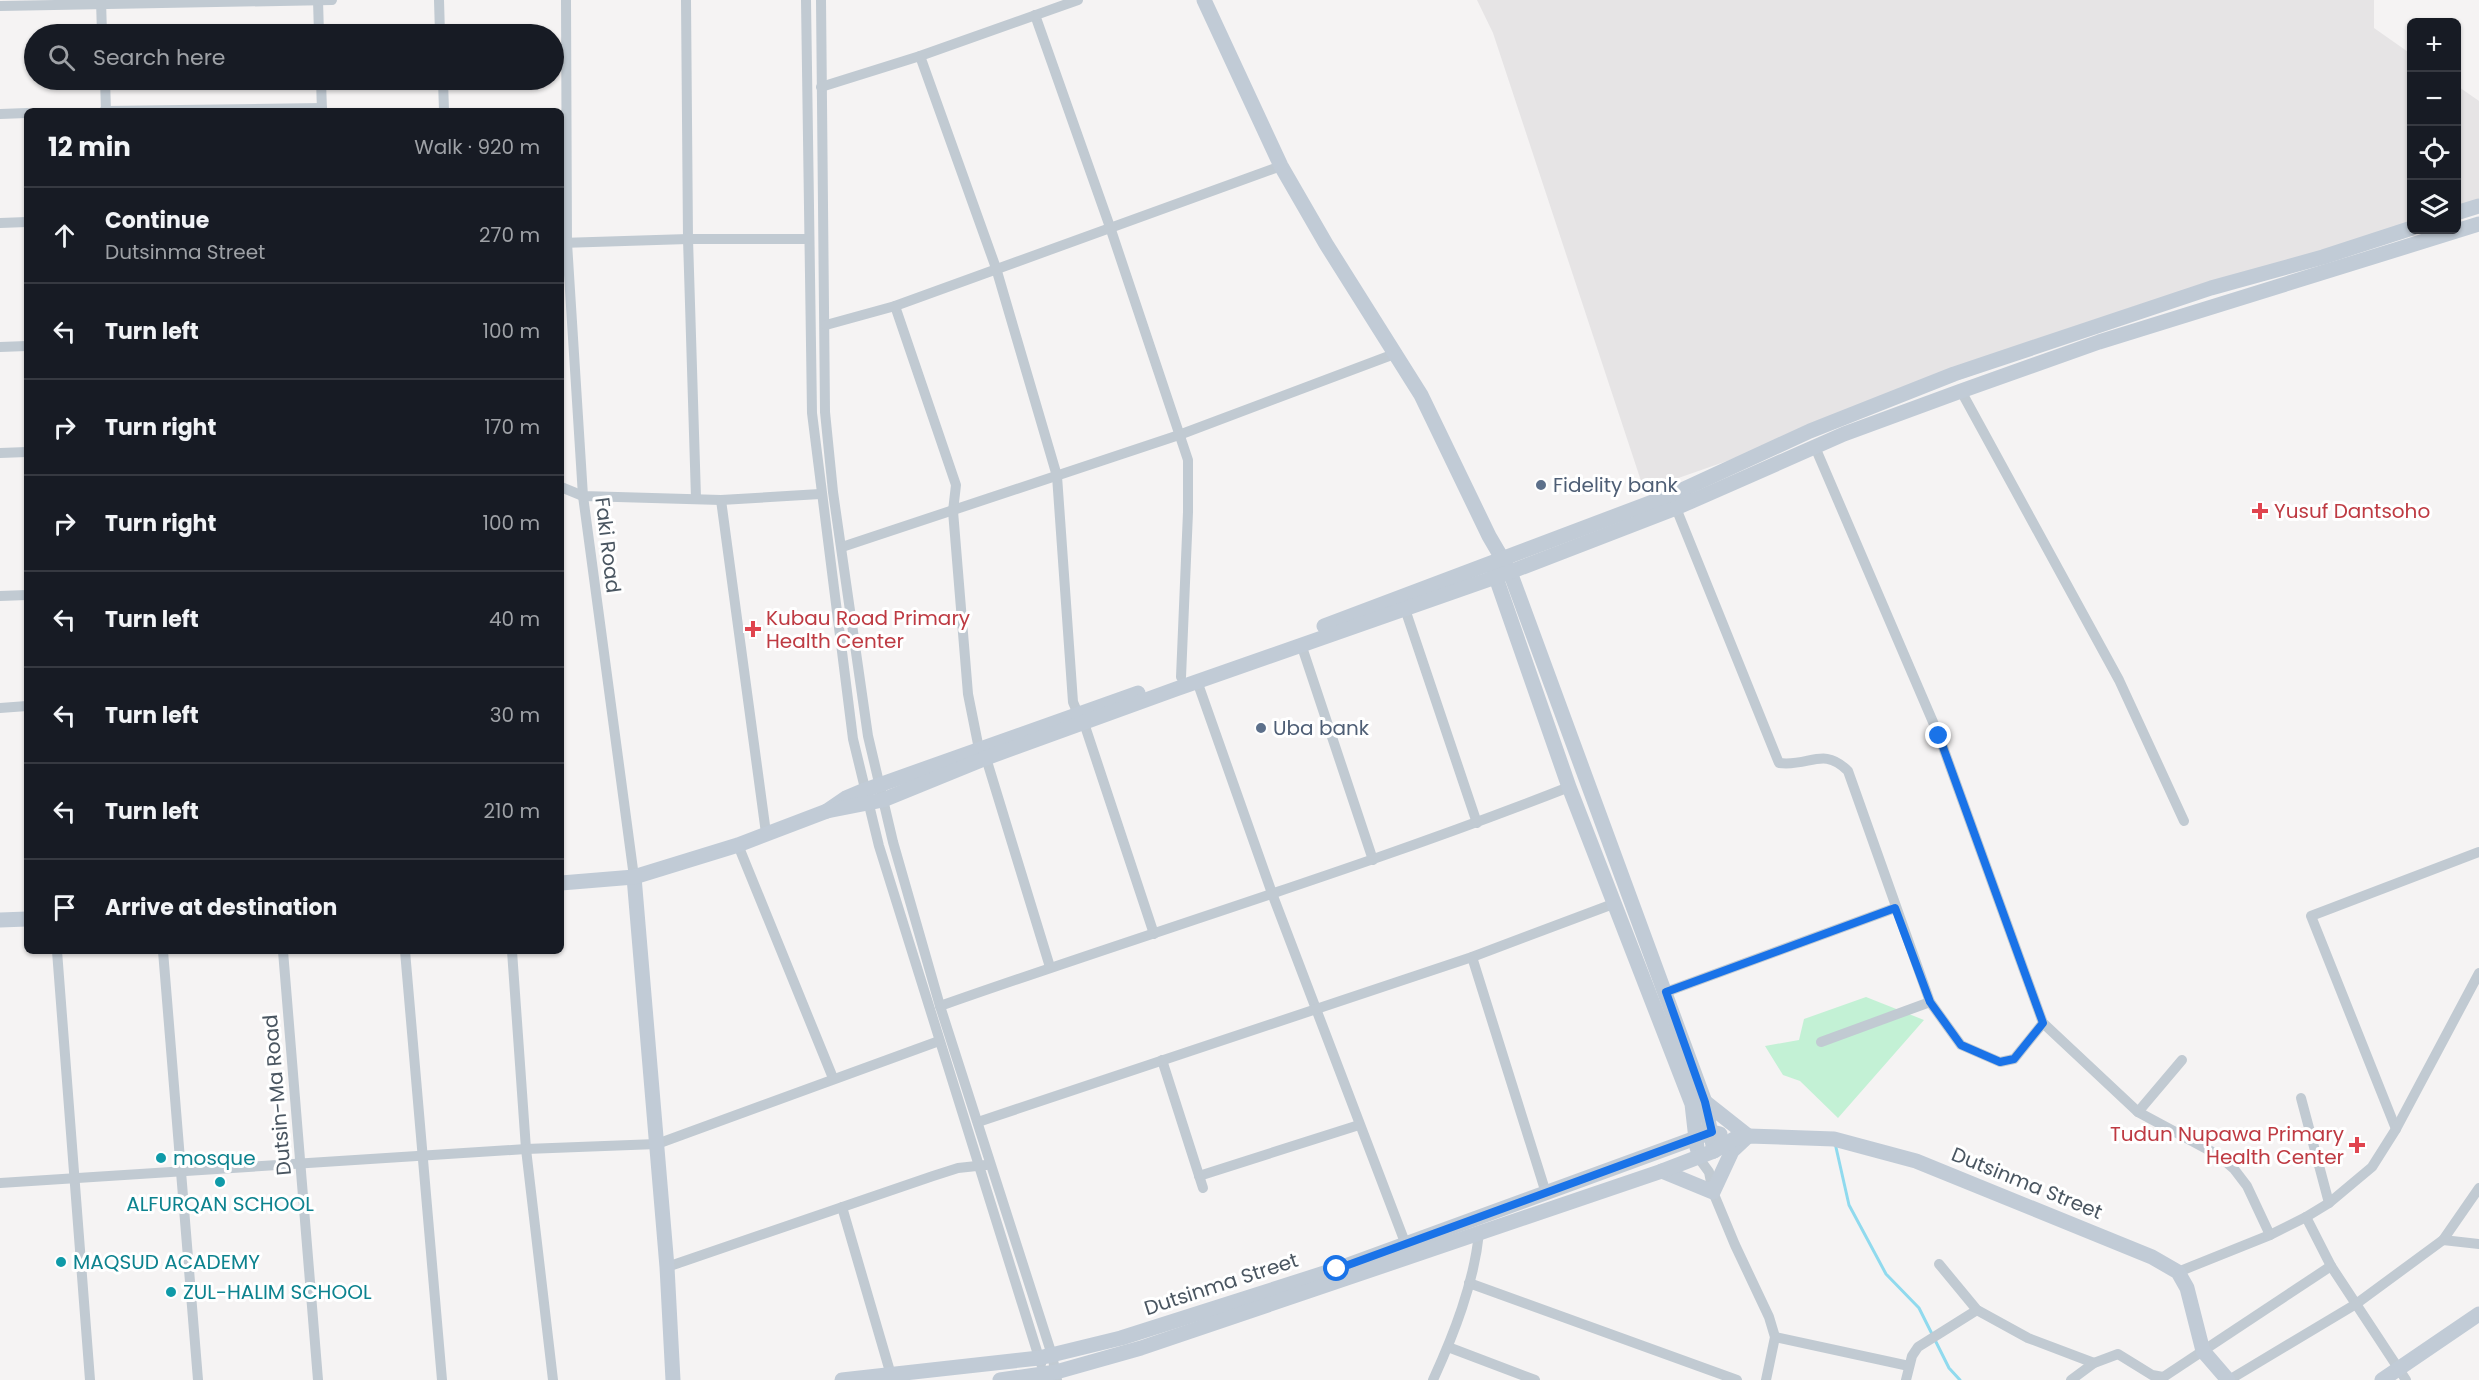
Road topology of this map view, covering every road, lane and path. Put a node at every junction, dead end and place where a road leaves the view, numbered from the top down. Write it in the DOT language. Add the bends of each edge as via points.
graph roads {
  1 [pos="318,0"];
  2 [pos="332,0"];
  3 [pos="439,0"];
  4 [pos="566,0"];
  5 [pos="686,0"];
  6 [pos="806,0"];
  7 [pos="821,0"];
  8 [pos="1078,0"];
  9 [pos="1204,0"];
  10 [pos="101,1"];
  11 [pos="0,6"];
  12 [pos="1035,15"];
  13 [pos="102,24"];
  14 [pos="319,24"];
  15 [pos="440,24"];
  16 [pos="920,56"];
  17 [pos="822,87"];
  18 [pos="105,90"];
  19 [pos="321,90"];
  20 [pos="443,90"];
  21 [pos="105,108"];
  22 [pos="322,108"];
  23 [pos="444,108"];
  24 [pos="0,114"];
  25 [pos="24,114"];
  26 [pos="1281,166"];
  27 [pos="808,173"];
  28 [pos="823,173"];
  29 [pos="2479,206"];
  30 [pos="2461,212"];
  31 [pos="24,222"];
  32 [pos="0,223"];
  33 [pos="2479,224"];
  34 [pos="1110,227"];
  35 [pos="2407,230"];
  36 [pos="688,239"];
  37 [pos="809,239"];
  38 [pos="564,243"];
  39 [pos="996,268"];
  40 [pos="896,306"];
  41 [pos="826,325"];
  42 [pos="24,346"];
  43 [pos="0,347"];
  44 [pos="1397,353"];
  45 [pos="1961,391"];
  46 [pos="1179,435"];
  47 [pos="1815,447"];
  48 [pos="24,452"];
  49 [pos="0,453"];
  50 [pos="1057,476"];
  51 [pos="564,488"];
  52 [pos="820,494"];
  53 [pos="583,496"];
  54 [pos="696,498"];
  55 [pos="721,500"];
  56 [pos="1676,508"];
  57 [pos="953,512"];
  58 [pos="843,547"];
  59 [pos="1500,567"];
  60 [pos="24,595"];
  61 [pos="0,596"];
  62 [pos="1405,609"];
  63 [pos="1301,644"];
  64 [pos="1181,677"];
  65 [pos="1197,681"];
  66 [pos="24,706"];
  67 [pos="0,708"];
  68 [pos="1081,718"];
  69 [pos="982,754"];
  70 [pos="1569,787"];
  71 [pos="874,795"];
  72 [pos="2184,821"];
  73 [pos="1477,823"];
  74 [pos="766,833"];
  75 [pos="738,845"];
  76 [pos="2479,852"];
  77 [pos="1373,860"];
  78 [pos="634,877"];
  79 [pos="564,883"];
  80 [pos="1273,896"];
  81 [pos="1613,904"];
  82 [pos="1895,908"];
  83 [pos="24,919"];
  84 [pos="0,920"];
  85 [pos="1154,934"];
  86 [pos="57,954"];
  87 [pos="163,954"];
  88 [pos="283,954"];
  89 [pos="405,954"];
  90 [pos="512,954"];
  91 [pos="1472,957"];
  92 [pos="1050,967"];
  93 [pos="2479,973"];
  94 [pos="1666,992"];
  95 [pos="1930,1002"];
  96 [pos="940,1006"];
  97 [pos="1316,1010"];
  98 [pos="2043,1023"];
  99 [pos="939,1041"];
  100 [pos="1821,1042"];
  101 [pos="1162,1060"];
  102 [pos="2182,1060"];
  103 [pos="833,1078"];
  104 [pos="2301,1098"];
  105 [pos="1699,1103"];
  106 [pos="2138,1112"];
  107 [pos="978,1122"];
  108 [pos="1359,1125"];
  109 [pos="2396,1129"];
  110 [pos="1712,1132"];
  111 [pos="1741,1137"];
  112 [pos="1697,1138"];
  113 [pos="657,1144"];
  114 [pos="1675,1146"];
  115 [pos="526,1149"];
  116 [pos="1714,1151"];
  117 [pos="422,1155"];
  118 [pos="1698,1157"];
  119 [pos="301,1163"];
  120 [pos="991,1164"];
  121 [pos="979,1166"];
  122 [pos="181,1171"];
  123 [pos="1662,1171"];
  124 [pos="1709,1172"];
  125 [pos="1199,1176"];
  126 [pos="74,1178"];
  127 [pos="0,1183"];
  128 [pos="1203,1188"];
  129 [pos="2479,1188"];
  130 [pos="1713,1192"];
  131 [pos="1546,1193"];
  132 [pos="2329,1203"];
  133 [pos="842,1207"];
  134 [pos="2306,1217"];
  135 [pos="1479,1233"];
  136 [pos="2270,1234"];
  137 [pos="2443,1240"];
  138 [pos="2479,1244"];
  139 [pos="1406,1245"];
  140 [pos="1939,1264"];
  141 [pos="2331,1266"];
  142 [pos="667,1267"];
  143 [pos="2178,1272"];
  144 [pos="1469,1282"];
  145 [pos="2356,1304"];
  146 [pos="1977,1310"];
  147 [pos="2479,1314"];
  148 [pos="1775,1337"];
  149 [pos="1448,1347"];
  150 [pos="2203,1351"];
  151 [pos="1045,1356"];
  152 [pos="2094,1363"];
  153 [pos="1909,1366"];
  154 [pos="2402,1374"];
  155 [pos="891,1375"];
  156 [pos="1051,1377"];
  157 [pos="2161,1379"];
  158 [pos="90,1380"];
  159 [pos="198,1380"];
  160 [pos="318,1380"];
  161 [pos="442,1380"];
  162 [pos="552,1380"];
  163 [pos="673,1380"];
  164 [pos="842,1380"];
  165 [pos="1000,1380"];
  166 [pos="1433,1380"];
  167 [pos="1535,1380"];
  168 [pos="1737,1380"];
  169 [pos="1766,1380"];
  170 [pos="1906,1380"];
  171 [pos="2071,1380"];
  172 [pos="2229,1380"];
  173 [pos="2382,1380"];
  1 -- 2 [label="street"];
  1 -- 10 [label="street"];
  1 -- 14 [label="street"];
  3 -- 15 [label="street"];
  4 -- 38 [label="street, Faki Road"];
  5 -- 36 [label="street"];
  6 -- 27 [label="street"];
  7 -- 17 [label="street"];
  8 -- 12 [label="street"];
  9 -- 26 [label="street"];
  10 -- 11 [label="street"];
  10 -- 13 [label="street"];
  12 -- 16 [label="street"];
  12 -- 34 [label="street"];
  16 -- 17 [label="street"];
  16 -- 39 [label="street"];
  17 -- 28 [label="street"];
  18 -- 21 [label="street"];
  19 -- 22 [label="street"];
  20 -- 23 [label="street"];
  24 -- 25 [label="street"];
  26 -- 34 [label="street"];
  26 -- 44 [label="street"];
  27 -- 28 [label="street"];
  27 -- 37 [label="street"];
  28 -- 41 [label="street"];
  29 -- 30 [label="street"];
  31 -- 32 [label="street"];
  33 -- 45 [label="street" via="2099,342"];
  34 -- 39 [label="street"];
  34 -- 46 [label="street"];
  35 -- 59 [label="street" via="2211,288 1954,374 1810,431"];
  36 -- 37 [label="street"];
  36 -- 38 [label="street"];
  36 -- 54 [label="street"];
  37 -- 52 [label="street" via="812,413"];
  38 -- 53 [label="street, Faki Road"];
  39 -- 40 [label="street"];
  39 -- 50 [label="street"];
  40 -- 41 [label="street"];
  40 -- 57 [label="street" via="956,485"];
  41 -- 58 [label="street" via="825,412"];
  42 -- 43 [label="street"];
  44 -- 46 [label="street"];
  44 -- 59 [label="street" via="1431,414"];
  45 -- 47 [label="street"];
  45 -- 72 [label="street" via="2119,680"];
  46 -- 50 [label="street"];
  46 -- 64 [label="street" via="1188,460"];
  47 -- 56 [label="street"];
  47 -- 98 [label="street" via="1939,736"];
  48 -- 49 [label="street"];
  50 -- 57 [label="street"];
  50 -- 68 [label="street" via="1073,702"];
  51 -- 53 [label="street"];
  52 -- 55 [label="street"];
  52 -- 71 [label="street" via="853,739"];
  53 -- 54 [label="street"];
  53 -- 78 [label="street, Faki Road"];
  54 -- 55 [label="street"];
  55 -- 74 [label="street"];
  56 -- 59 [label="street"];
  56 -- 82 [label="street" via="1779,762 1794,765 1823,758 1836,760 1848,771"];
  57 -- 58 [label="street"];
  57 -- 69 [label="street" via="968,694"];
  58 -- 71 [label="street"];
  59 -- 62 [label="street"];
  59 -- 64 [label="street"];
  59 -- 70 [label="street"];
  59 -- 94 [label="street"];
  60 -- 61 [label="street"];
  62 -- 63 [label="street"];
  62 -- 73 [label="street"];
  63 -- 65 [label="street"];
  63 -- 77 [label="street"];
  64 -- 68 [label="street"];
  65 -- 68 [label="street"];
  65 -- 80 [label="street"];
  66 -- 67 [label="street"];
  68 -- 69 [label="street"];
  68 -- 85 [label="street"];
  69 -- 71 [label="street"];
  69 -- 92 [label="street"];
  70 -- 73 [label="street"];
  70 -- 81 [label="street"];
  71 -- 74 [label="street"];
  71 -- 96 [label="street"];
  71 -- 99 [label="street"];
  73 -- 77 [label="street"];
  74 -- 75 [label="street"];
  75 -- 78 [label="street"];
  75 -- 103 [label="street"];
  76 -- 109 [label="street" via="2311,916"];
  77 -- 80 [label="street"];
  78 -- 79 [label="street"];
  78 -- 113 [label="street"];
  80 -- 85 [label="street"];
  80 -- 97 [label="street"];
  81 -- 91 [label="street"];
  81 -- 105 [label="street"];
  82 -- 94 [label="street"];
  82 -- 95 [label="street"];
  83 -- 84 [label="street"];
  85 -- 92 [label="street"];
  86 -- 126 [label="street"];
  87 -- 122 [label="street"];
  88 -- 119 [label="street, Dutsin-Ma Road"];
  89 -- 117 [label="street"];
  90 -- 115 [label="street"];
  91 -- 97 [label="street"];
  91 -- 131 [label="street"];
  92 -- 96 [label="street"];
  93 -- 109 [label="street"];
  94 -- 105 [label="street"];
  95 -- 98 [label="street" via="1961,1045 2000,1062 2014,1059"];
  95 -- 100 [label="street"];
  96 -- 107 [label="street"];
  97 -- 101 [label="street"];
  97 -- 108 [label="street"];
  98 -- 106 [label="street"];
  99 -- 103 [label="street"];
  99 -- 121 [label="street"];
  101 -- 107 [label="street"];
  101 -- 125 [label="street"];
  102 -- 106 [label="street"];
  103 -- 113 [label="street"];
  104 -- 132 [label="street"];
  105 -- 110 [label="street"];
  105 -- 111 [label="street"];
  105 -- 112 [label="street"];
  105 -- 114 [label="street"];
  106 -- 136 [label="street" via="2218,1155 2234,1169 2247,1186"];
  107 -- 120 [label="street"];
  108 -- 125 [label="street"];
  108 -- 139 [label="street"];
  109 -- 132 [label="street" via="2372,1167"];
  110 -- 111 [label="street, Dutsinma Street"];
  110 -- 112 [label="street, Dutsinma Street"];
  110 -- 116 [label="street"];
  111 -- 116 [label="street, Dutsinma Street"];
  111 -- 130 [label="street"];
  111 -- 143 [label="street, Dutsinma Street" via="1834,1138 1916,1161 2152,1257"];
  112 -- 114 [label="street, Dutsinma Street"];
  112 -- 118 [label="street"];
  113 -- 115 [label="street"];
  113 -- 142 [label="street"];
  114 -- 131 [label="street, Dutsinma Street"];
  115 -- 117 [label="street"];
  115 -- 162 [label="street"];
  116 -- 118 [label="street, Dutsinma Street"];
  116 -- 124 [label="street"];
  117 -- 119 [label="street"];
  117 -- 161 [label="street"];
  118 -- 123 [label="street, Dutsinma Street"];
  118 -- 124 [label="street"];
  119 -- 122 [label="street"];
  119 -- 160 [label="street, Dutsin-Ma Road"];
  120 -- 121 [label="street"];
  120 -- 151 [label="street"];
  121 -- 133 [label="street" via="958,1168"];
  121 -- 151 [label="street"];
  122 -- 126 [label="street"];
  122 -- 159 [label="street"];
  123 -- 130 [label="street"];
  123 -- 135 [label="street, Dutsinma Street"];
  124 -- 130 [label="street"];
  125 -- 128 [label="street"];
  126 -- 127 [label="street"];
  126 -- 158 [label="street"];
  129 -- 137 [label="street"];
  130 -- 148 [label="street"];
  131 -- 139 [label="street, Dutsinma Street"];
  132 -- 134 [label="street"];
  133 -- 142 [label="street"];
  133 -- 155 [label="street"];
  134 -- 136 [label="street"];
  134 -- 141 [label="street"];
  135 -- 144 [label="street" via="1476,1263"];
  135 -- 156 [label="street, Dutsinma Street"];
  136 -- 143 [label="street"];
  137 -- 138 [label="street"];
  137 -- 145 [label="street"];
  139 -- 151 [label="street, Dutsinma Street" via="1121,1338"];
  140 -- 146 [label="street"];
  141 -- 145 [label="street"];
  141 -- 150 [label="street"];
  142 -- 163 [label="street"];
  143 -- 150 [label="street" via="2187,1288"];
  144 -- 149 [label="street"];
  144 -- 168 [label="street"];
  145 -- 154 [label="street"];
  145 -- 172 [label="street"];
  146 -- 152 [label="street" via="2028,1338"];
  146 -- 153 [label="street" via="1918,1347"];
  147 -- 154 [label="street"];
  148 -- 153 [label="street"];
  148 -- 169 [label="street"];
  149 -- 166 [label="street"];
  149 -- 167 [label="street"];
  150 -- 157 [label="street"];
  150 -- 172 [label="street"];
  151 -- 155 [label="street, Dutsinma Street"];
  151 -- 156 [label="street"];
  152 -- 157 [label="street" via="2118,1354"];
  152 -- 171 [label="street"];
  153 -- 170 [label="street"];
  154 -- 173 [label="street"];
  155 -- 164 [label="street, Dutsinma Street"];
  156 -- 165 [label="street, Dutsinma Street"];
}
